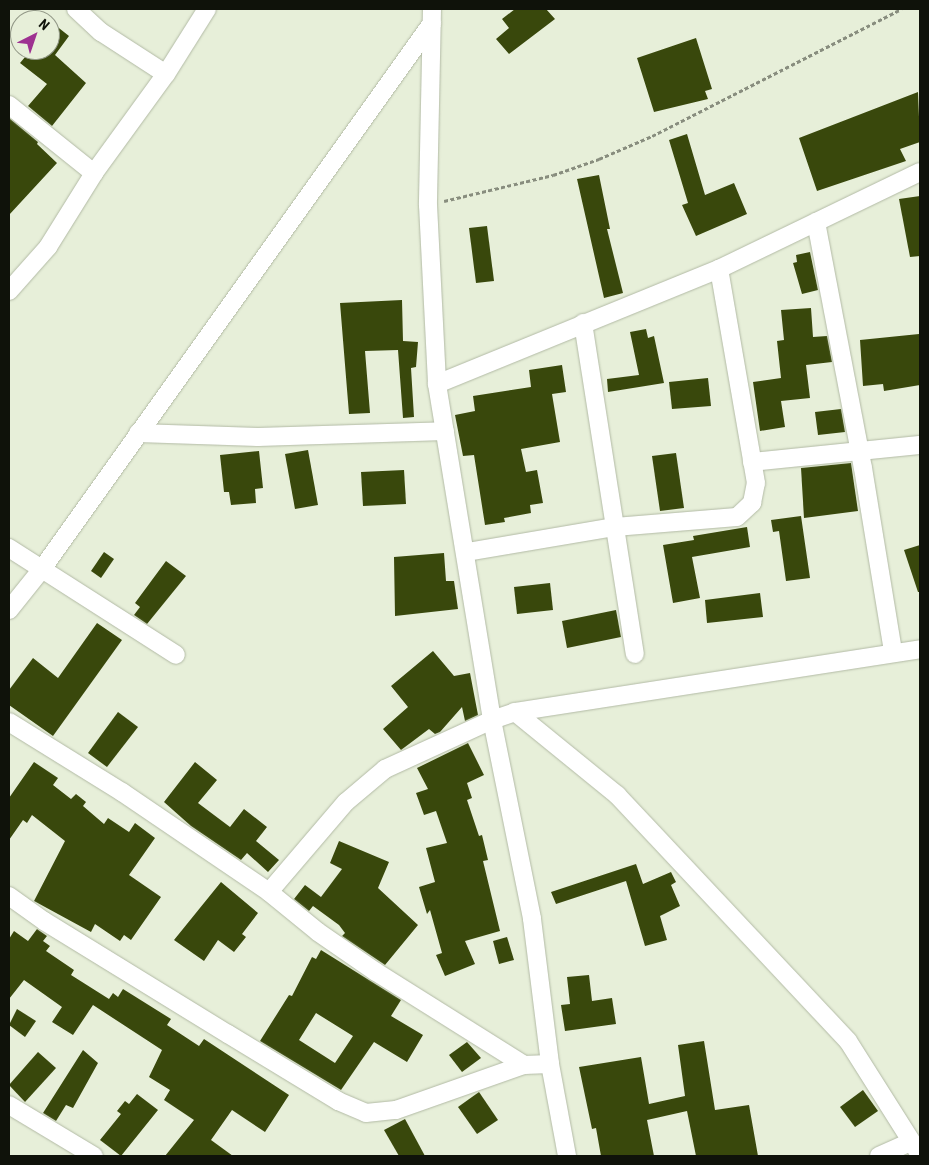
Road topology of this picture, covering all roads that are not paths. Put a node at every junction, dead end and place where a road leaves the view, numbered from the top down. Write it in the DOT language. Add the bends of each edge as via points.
graph roads {
  1 [pos="76,9"];
  2 [pos="207,9"];
  3 [pos="432,16"];
  4 [pos="166,74"];
  5 [pos="9,104"];
  6 [pos="920,172"];
  7 [pos="94,173"];
  8 [pos="816,222"];
  9 [pos="719,269"];
  10 [pos="11,282"];
  11 [pos="583,323"];
  12 [pos="437,384"];
  13 [pos="445,431"];
  14 [pos="138,433"];
  15 [pos="920,445"];
  16 [pos="860,450"];
  17 [pos="752,462"];
  18 [pos="615,527"];
  19 [pos="9,548"];
  20 [pos="467,552"];
  21 [pos="42,569"];
  22 [pos="9,610"];
  23 [pos="920,649"];
  24 [pos="893,652"];
  25 [pos="636,654"];
  26 [pos="176,655"];
  27 [pos="515,712"];
  28 [pos="492,720"];
  29 [pos="9,722"];
  30 [pos="269,892"];
  31 [pos="9,896"];
  32 [pos="550,1064"];
  33 [pos="524,1065"];
  34 [pos="9,1105"];
  35 [pos="916,1148"];
  36 [pos="94,1156"];
  37 [pos="567,1156"];
  38 [pos="879,1156"];
  1 -- 4 [label="street" via="101,32"];
  2 -- 4 [label="street"];
  3 -- 12 [label="street" via="428,205"];
  3 -- 14 [label="street"];
  4 -- 7 [label="street"];
  5 -- 7 [label="street"];
  6 -- 8 [label="street"];
  7 -- 10 [label="street" via="48,247"];
  8 -- 9 [label="street"];
  8 -- 16 [label="street"];
  9 -- 11 [label="street"];
  9 -- 17 [label="street"];
  11 -- 12 [label="street"];
  11 -- 18 [label="street"];
  12 -- 13 [label="street"];
  13 -- 14 [label="street" via="258,437"];
  13 -- 20 [label="street"];
  14 -- 21 [label="street"];
  15 -- 16 [label="street"];
  16 -- 17 [label="street"];
  16 -- 24 [label="street"];
  17 -- 18 [label="street" via="756,483 752,503 737,517"];
  18 -- 20 [label="street"];
  18 -- 25 [label="street"];
  19 -- 21 [label="street"];
  20 -- 28 [label="street"];
  21 -- 22 [label="street"];
  21 -- 26 [label="street"];
  23 -- 24 [label="street"];
  24 -- 27 [label="street"];
  27 -- 28 [label="street"];
  27 -- 35 [label="street" via="617,795 848,1041"];
  28 -- 30 [label="street" via="385,769 346,802"];
  28 -- 32 [label="street" via="532,919"];
  29 -- 30 [label="street" via="122,792"];
  30 -- 33 [label="street" via="318,932 376,972"];
  31 -- 33 [label="street" via="44,921 338,1101 366,1113 396,1110"];
  32 -- 33 [label="street"];
  32 -- 37 [label="street"];
  34 -- 36 [label="street"];
  35 -- 38 [label="street"];
}
